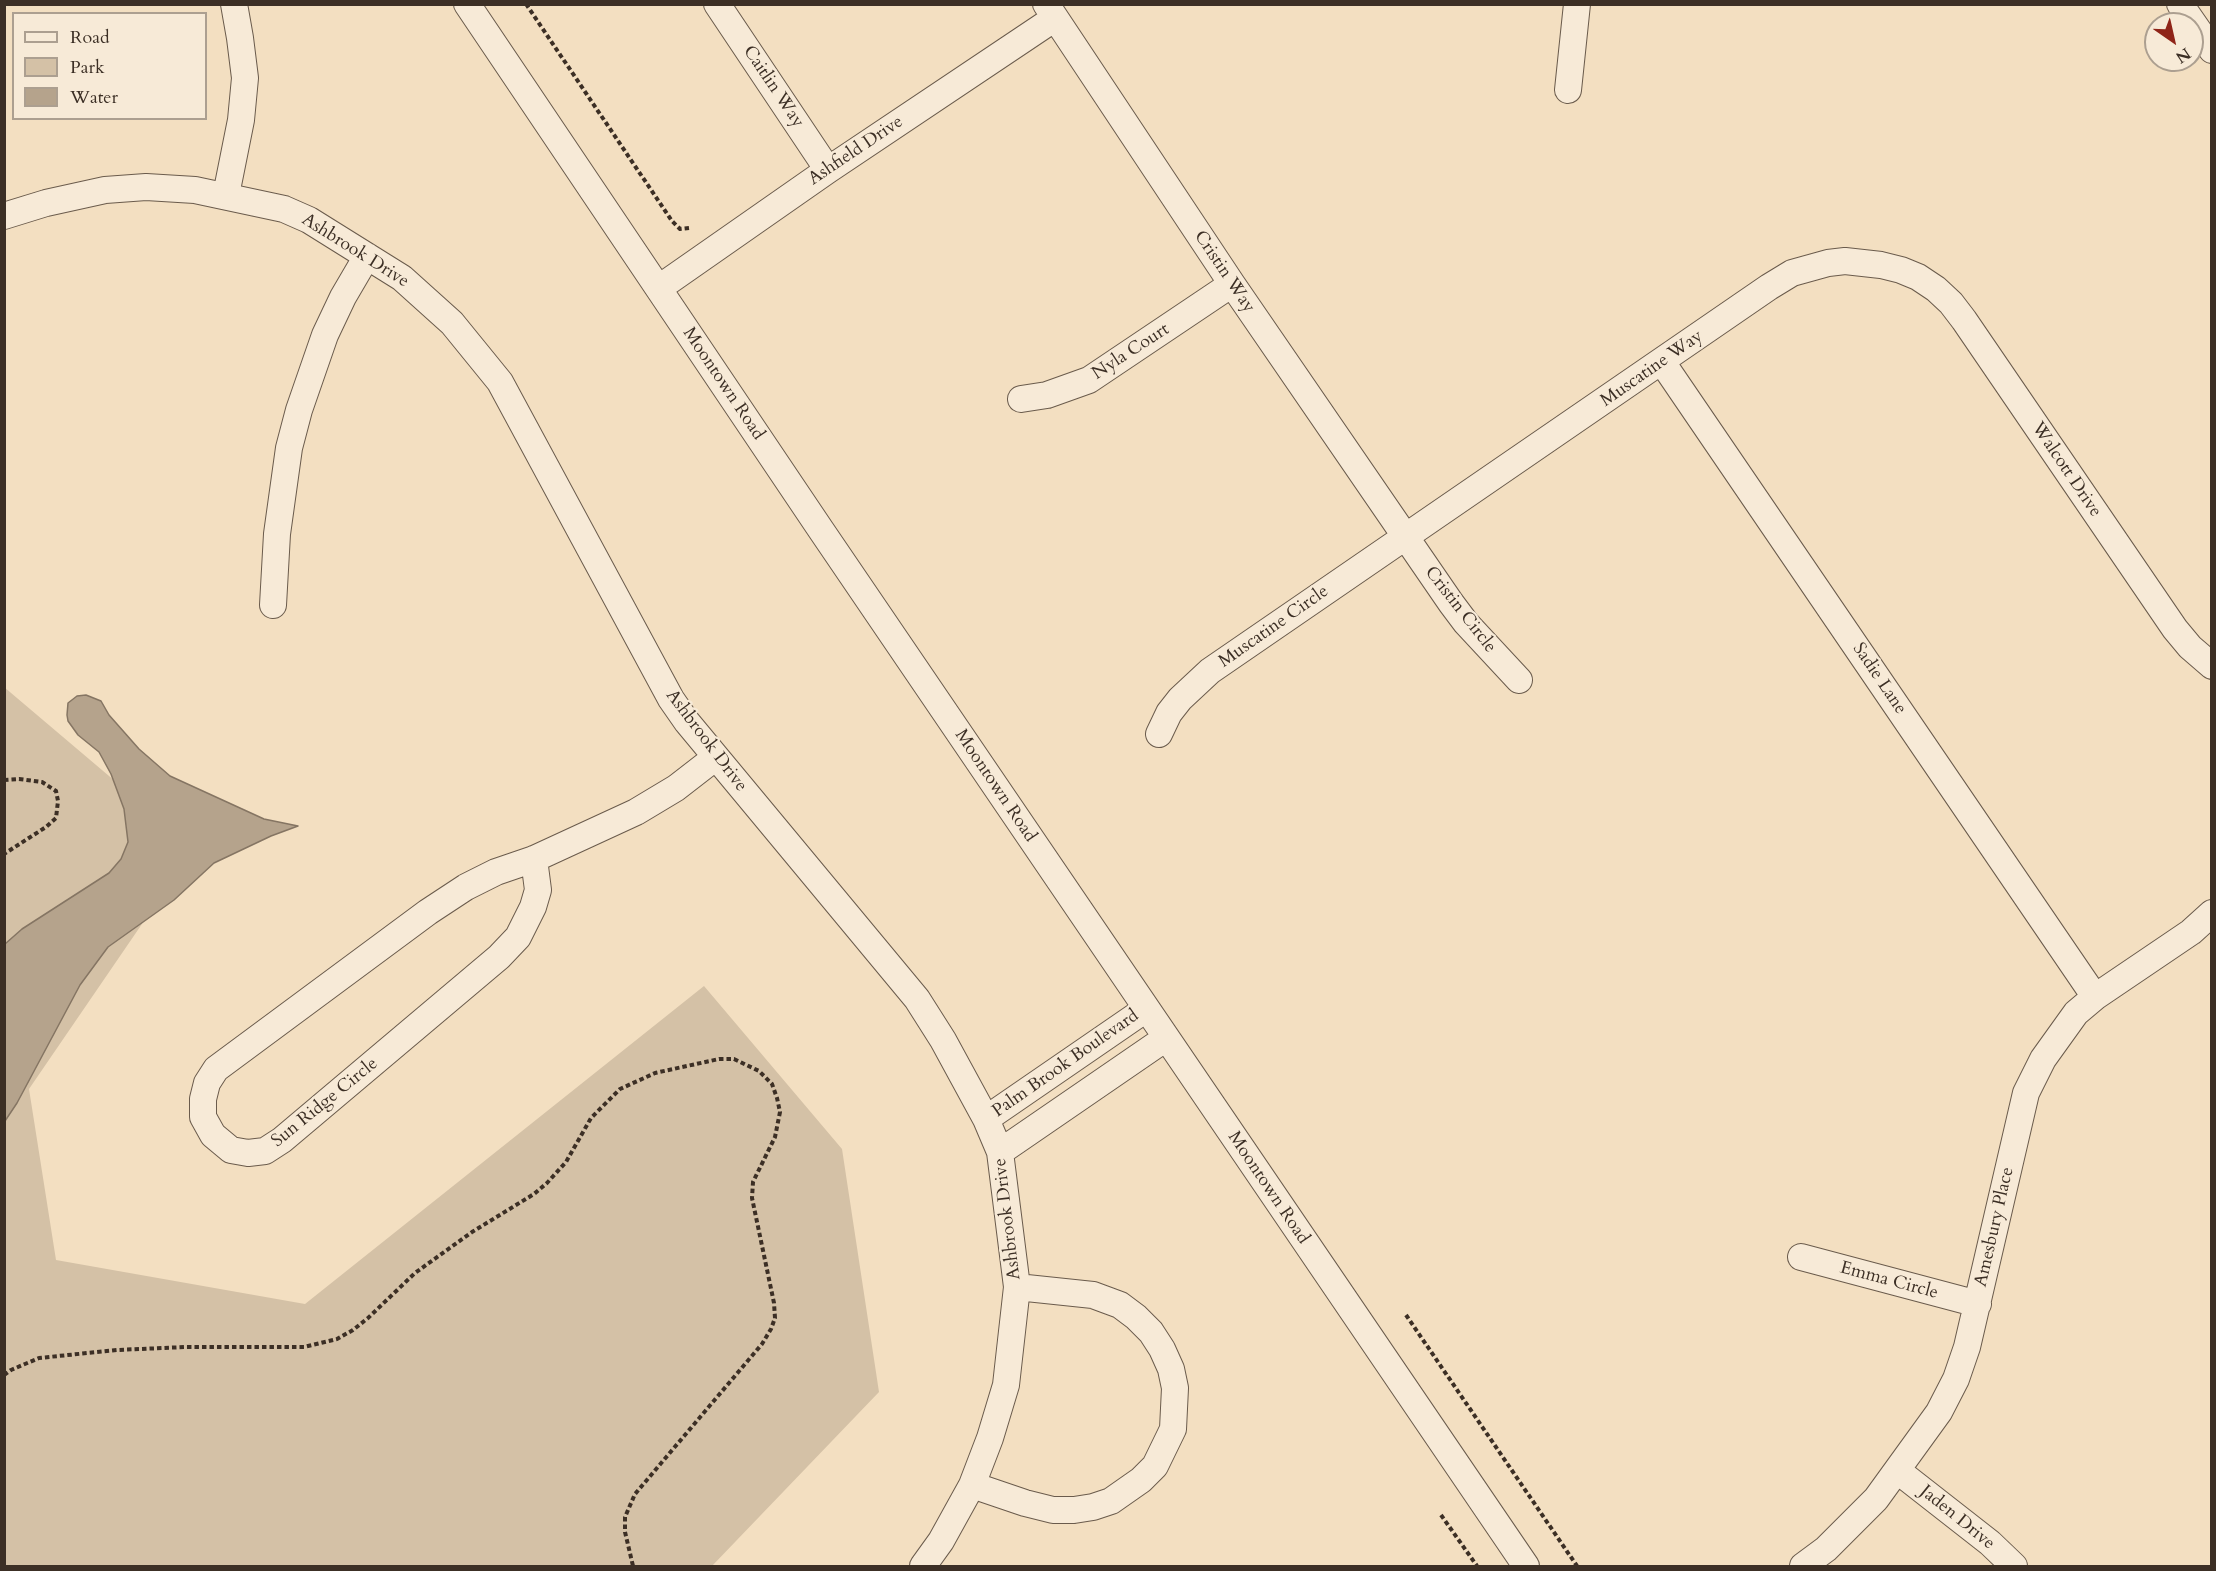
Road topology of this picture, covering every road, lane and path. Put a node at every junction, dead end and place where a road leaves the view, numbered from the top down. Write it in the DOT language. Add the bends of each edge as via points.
graph roads {
  1 [pos="234,4"];
  2 [pos="466,4"];
  3 [pos="526,4"];
  4 [pos="717,4"];
  5 [pos="1577,4"];
  6 [pos="2181,4"];
  7 [pos="1050,11"];
  8 [pos="2211,50"];
  9 [pos="1568,90"];
  10 [pos="828,170"];
  11 [pos="226,195"];
  12 [pos="4,216"];
  13 [pos="689,228"];
  14 [pos="367,256"];
  15 [pos="1918,277"];
  16 [pos="1232,284"];
  17 [pos="658,288"];
  18 [pos="1662,362"];
  19 [pos="1022,399"];
  20 [pos="1405,537"];
  21 [pos="273,605"];
  22 [pos="2211,666"];
  23 [pos="1519,680"];
  24 [pos="1159,734"];
  25 [pos="716,757"];
  26 [pos="4,780"];
  27 [pos="4,854"];
  28 [pos="534,859"];
  29 [pos="2211,913"];
  30 [pos="2095,997"];
  31 [pos="1146,1009"];
  32 [pos="1166,1038"];
  33 [pos="986,1119"];
  34 [pos="1000,1152"];
  35 [pos="1801,1257"];
  36 [pos="1017,1287"];
  37 [pos="1978,1304"];
  38 [pos="1406,1315"];
  39 [pos="4,1375"];
  40 [pos="1898,1471"];
  41 [pos="972,1485"];
  42 [pos="1441,1515"];
  43 [pos="633,1566"];
  44 [pos="923,1566"];
  45 [pos="1477,1566"];
  46 [pos="1526,1566"];
  47 [pos="1577,1566"];
  48 [pos="1803,1566"];
  49 [pos="2014,1566"];
  1 -- 11 [label="street" via="245,78"];
  2 -- 17 [label="street, Moontown Road"];
  3 -- 13 [label="path" via="672,221 680,229"];
  4 -- 10 [label="street, Caitlin Way"];
  5 -- 9 [label="street"];
  6 -- 8 [label="street"];
  7 -- 10 [label="street, Ashfield Drive"];
  7 -- 16 [label="street, Cristin Way"];
  10 -- 17 [label="street, Ashfield Drive"];
  11 -- 12 [label="street, Ashbrook Drive" via="146,187 105,190"];
  11 -- 14 [label="street, Ashbrook Drive" via="284,209"];
  14 -- 21 [label="street" via="325,335 299,410 289,448 277,534"];
  14 -- 25 [label="street, Ashbrook Drive" via="402,278 452,323 500,382 671,699"];
  15 -- 18 [label="street, Muscatine Way" via="1863,262 1828,263 1792,273"];
  15 -- 22 [label="street, Walcott Drive" via="1964,320 2175,629"];
  16 -- 19 [label="street, Nyla Court" via="1089,380"];
  16 -- 20 [label="street, Cristin Way"];
  17 -- 31 [label="street, Moontown Road"];
  18 -- 20 [label="street, Muscatine Way"];
  18 -- 30 [label="street, Sadie Lane"];
  20 -- 23 [label="street, Cristin Circle" via="1466,623"];
  20 -- 24 [label="street, Muscatine Circle" via="1202,678 1179,699"];
  25 -- 28 [label="street, Sun Ridge Circle" via="636,812"];
  25 -- 33 [label="street, Ashbrook Drive" via="917,999"];
  26 -- 27 [label="path" via="42,782 56,791 58,801 56,818"];
  28 -- 28 [label="street, Sun Ridge Circle" via="495,872 428,912 216,1069 203,1099 203,1118 213,1135 231,1150 265,1151 500,957 518,937 533,907 538,890"];
  29 -- 30 [label="street, Amesbury Place" via="2191,932"];
  30 -- 37 [label="street, Amesbury Place" via="2059,1035 2026,1093"];
  31 -- 32 [label="street, Moontown Road"];
  31 -- 33 [label="street, Palm Brook Boulevard"];
  32 -- 34 [label="street, Palm Brook Boulevard"];
  32 -- 46 [label="street, Moontown Road"];
  33 -- 34 [label="street, Ashbrook Drive"];
  34 -- 36 [label="street, Ashbrook Drive"];
  35 -- 37 [label="street, Emma Circle"];
  36 -- 41 [label="street, Ashbrook Drive" via="1006,1384"];
  36 -- 41 [label="street" via="1093,1295 1136,1317 1151,1332 1171,1369 1175,1388 1173,1429 1155,1466 1142,1480 1093,1507 1053,1510"];
  37 -- 40 [label="street, Amesbury Place" via="1956,1379 1939,1412"];
  38 -- 47 [label="path"];
  39 -- 43 [label="path" via="39,1358 186,1347 304,1347 337,1339 368,1318 415,1273 547,1183 566,1162 591,1118 620,1089 655,1073 734,1059 759,1071 772,1084 780,1112 775,1137 753,1182 752,1198 775,1318 762,1344 635,1494 625,1517"];
  40 -- 48 [label="street, Amesbury Place" via="1876,1499"];
  40 -- 49 [label="street, Jaden Drive"];
  41 -- 44 [label="street, Ashbrook Drive"];
  42 -- 45 [label="path"];
}
